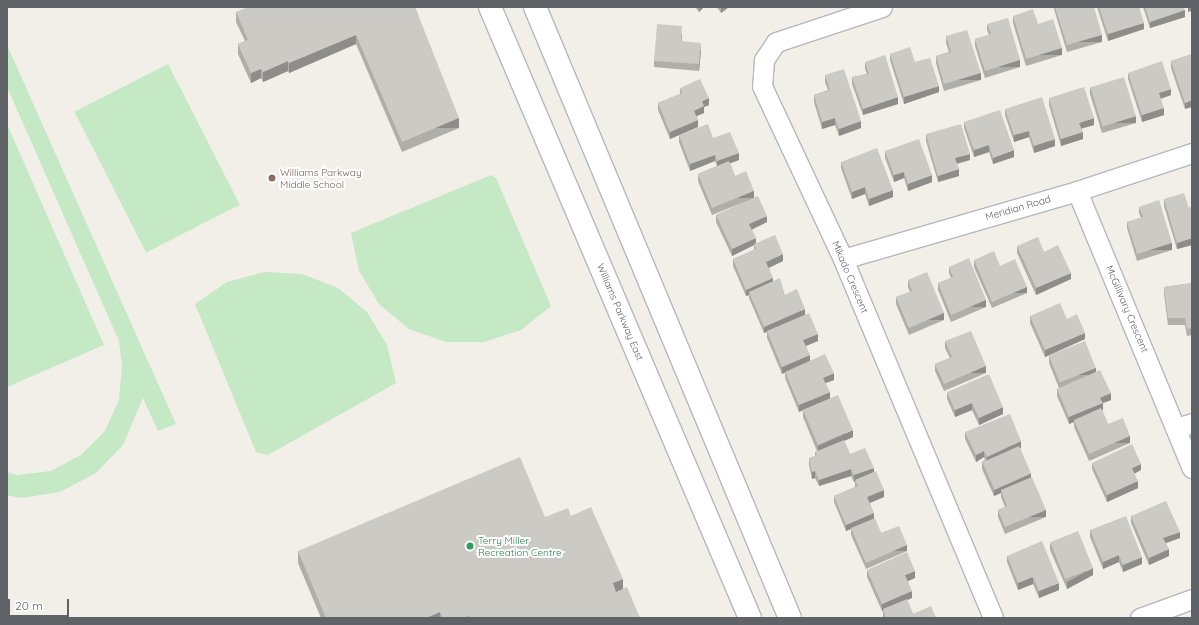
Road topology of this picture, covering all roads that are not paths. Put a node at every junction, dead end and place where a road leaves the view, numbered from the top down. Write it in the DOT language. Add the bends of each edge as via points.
graph roads {
  1 [pos="490,7"];
  2 [pos="535,7"];
  3 [pos="882,7"];
  4 [pos="1192,153"];
  5 [pos="1077,191"];
  6 [pos="843,260"];
  7 [pos="1184,426"];
  8 [pos="1192,468"];
  9 [pos="1192,599"];
  10 [pos="750,618"];
  11 [pos="790,618"];
  12 [pos="993,618"];
  13 [pos="1140,618"];
  1 -- 10 [label="main road, Williams Parkway East"];
  2 -- 11 [label="main road"];
  3 -- 6 [label="street, Mikado Crescent" via="776,42 764,60 762,86"];
  4 -- 5 [label="street, Meridian Road"];
  5 -- 6 [label="street, Meridian Road"];
  5 -- 7 [label="street, McGillivary Crescent"];
  6 -- 12 [label="street, Mikado Crescent"];
  7 -- 8 [label="street, McGillivary Crescent"];
  9 -- 13 [label="street"];
}
